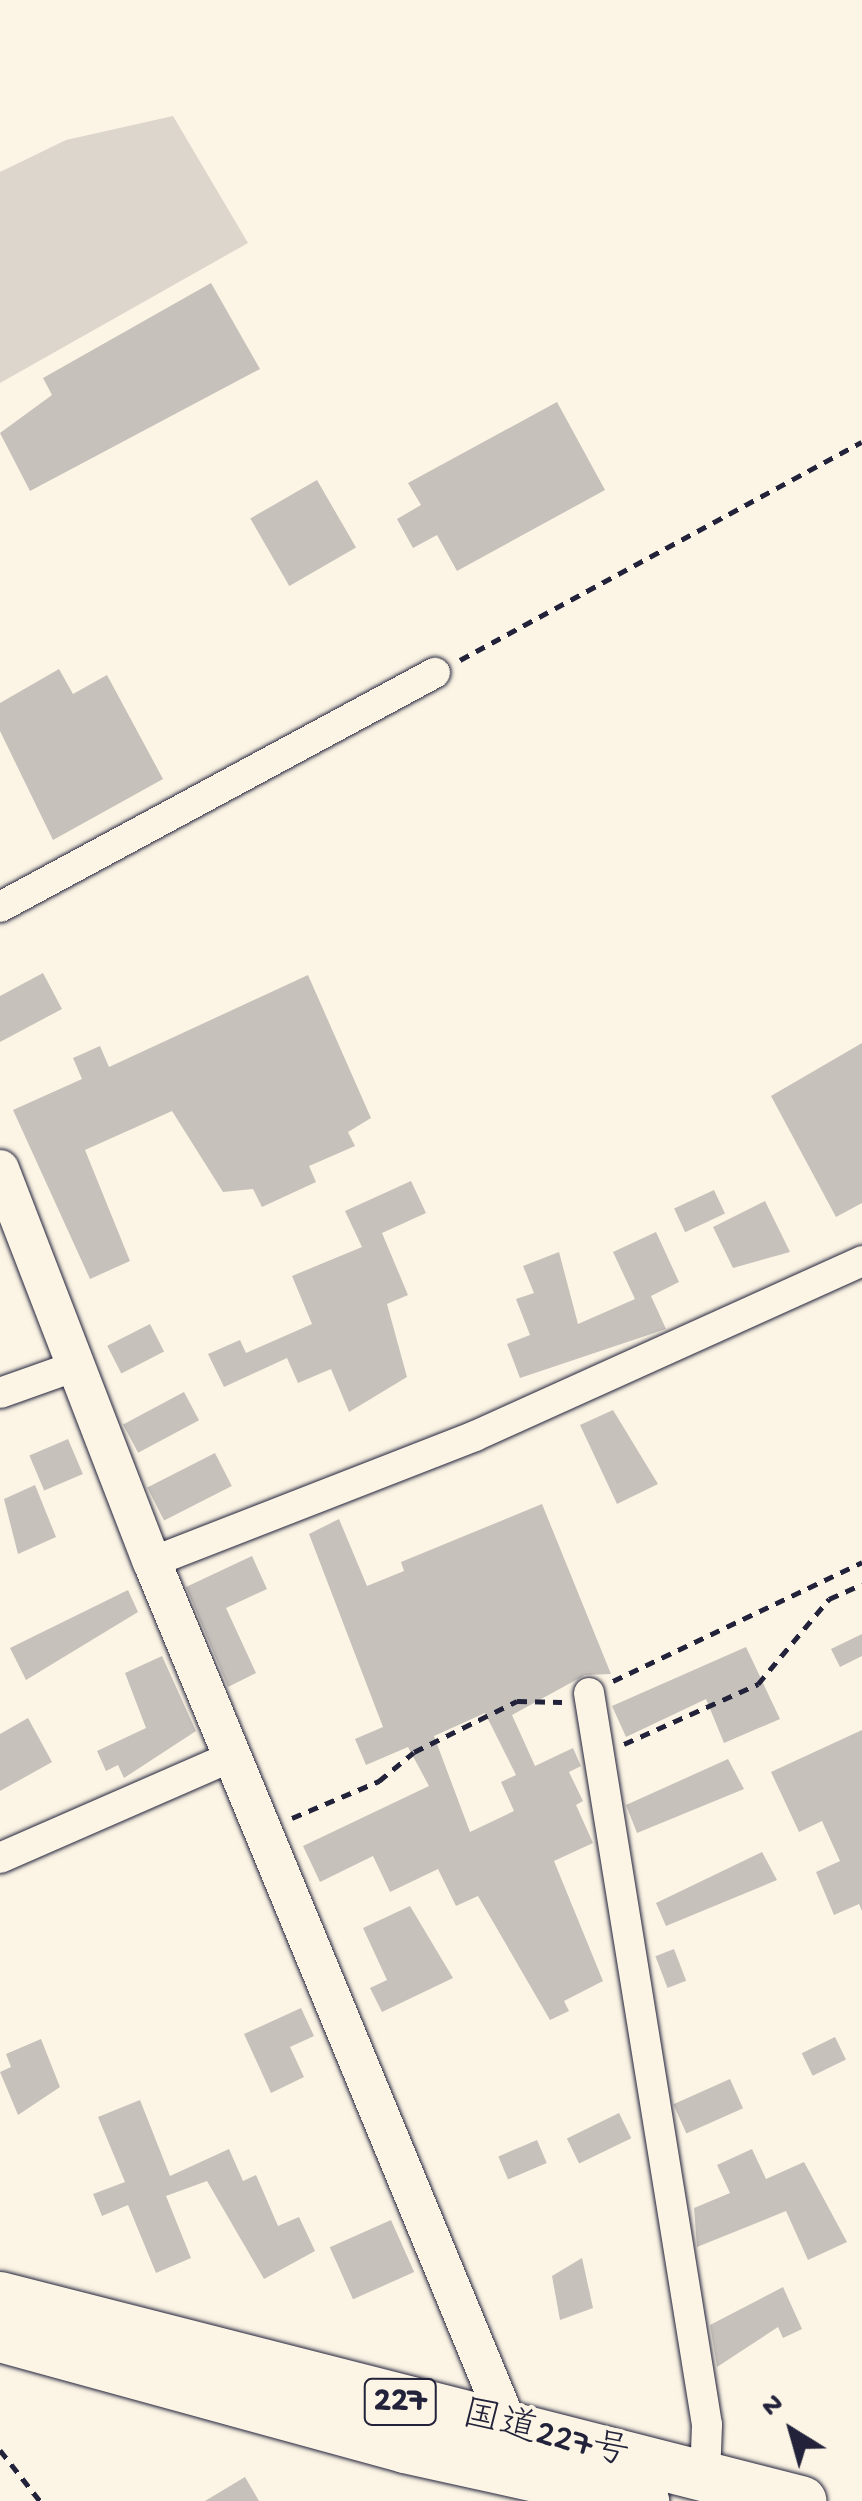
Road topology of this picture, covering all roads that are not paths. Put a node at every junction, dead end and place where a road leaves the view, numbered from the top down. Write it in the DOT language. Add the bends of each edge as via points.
graph roads {
  1 [pos="435,673"];
  2 [pos="0,907"];
  3 [pos="0,1169"];
  4 [pos="862,1261"];
  5 [pos="76,1366"];
  6 [pos="0,1394"];
  7 [pos="152,1562"];
  8 [pos="589,1693"];
  9 [pos="236,1755"];
  10 [pos="0,1858"];
  11 [pos="0,2297"];
  12 [pos="0,2338"];
  13 [pos="508,2425"];
  14 [pos="705,2478"];
  15 [pos="572,2491"];
  16 [pos="644,2501"];
  17 [pos="800,2501"];
  1 -- 2 [label="street"];
  3 -- 5 [label="street"];
  4 -- 7 [label="street" via="475,1436"];
  5 -- 6 [label="street"];
  5 -- 7 [label="street"];
  7 -- 9 [label="street"];
  8 -- 14 [label="street" via="707,2425"];
  9 -- 10 [label="street"];
  9 -- 13 [label="street"];
  11 -- 13 [label="highway, 国道227号 / 227"];
  12 -- 15 [label="highway, 国道227号 / 227"];
  13 -- 14 [label="highway, 国道227号 / 227"];
  13 -- 15 [label="street"];
  14 -- 17 [label="highway, 国道227号 / 227"];
  15 -- 16 [label="highway, 国道227号 / 227"];
}
